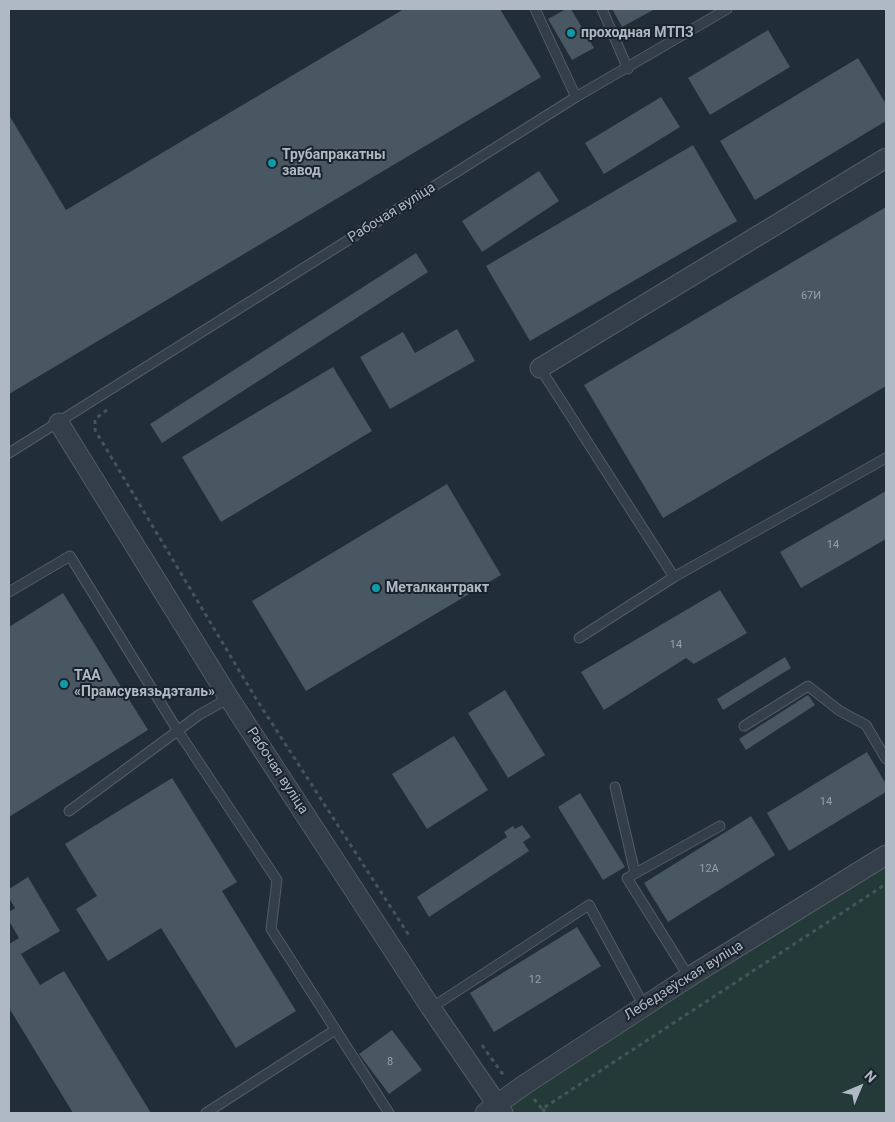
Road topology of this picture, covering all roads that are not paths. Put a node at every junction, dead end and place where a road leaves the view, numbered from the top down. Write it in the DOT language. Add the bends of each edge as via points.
graph roads {
  1 [pos="536,9"];
  2 [pos="602,9"];
  3 [pos="727,9"];
  4 [pos="628,68"];
  5 [pos="576,97"];
  6 [pos="886,158"];
  7 [pos="540,368"];
  8 [pos="59,423"];
  9 [pos="9,454"];
  10 [pos="886,458"];
  11 [pos="674,577"];
  12 [pos="9,592"];
  13 [pos="579,638"];
  14 [pos="229,698"];
  15 [pos="744,726"];
  16 [pos="178,731"];
  17 [pos="886,759"];
  18 [pos="615,787"];
  19 [pos="70,811"];
  20 [pos="720,826"];
  21 [pos="886,855"];
  22 [pos="635,873"];
  23 [pos="689,977"];
  24 [pos="644,1006"];
  25 [pos="431,1008"];
  26 [pos="335,1030"];
  27 [pos="495,1110"];
  28 [pos="206,1113"];
  29 [pos="389,1113"];
  1 -- 5 [label="lane"];
  2 -- 4 [label="lane"];
  3 -- 4 [label="lane, Рабочая вуліца"];
  4 -- 5 [label="lane, Рабочая вуліца"];
  5 -- 8 [label="lane, Рабочая вуліца"];
  6 -- 7 [label="street"];
  7 -- 11 [label="lane"];
  8 -- 9 [label="lane, Рабочая вуліца"];
  8 -- 14 [label="street, Рабочая вуліца"];
  10 -- 11 [label="lane"];
  11 -- 13 [label="lane"];
  12 -- 16 [label="lane" via="70,556"];
  14 -- 16 [label="lane"];
  14 -- 25 [label="street, Рабочая вуліца"];
  15 -- 17 [label="lane" via="808,686 840,711 866,725"];
  16 -- 19 [label="lane"];
  16 -- 26 [label="lane" via="277,880 271,929"];
  18 -- 22 [label="lane"];
  20 -- 22 [label="lane"];
  21 -- 23 [label="street, Лебедзеўская вуліца"];
  22 -- 23 [label="lane" via="627,878"];
  23 -- 24 [label="street, Лебедзеўская вуліца"];
  24 -- 25 [label="lane" via="590,905"];
  24 -- 27 [label="street, Лебедзеўская вуліца" via="524,1085"];
  25 -- 27 [label="street, Рабочая вуліца"];
  26 -- 28 [label="lane"];
  26 -- 29 [label="lane"];
}
